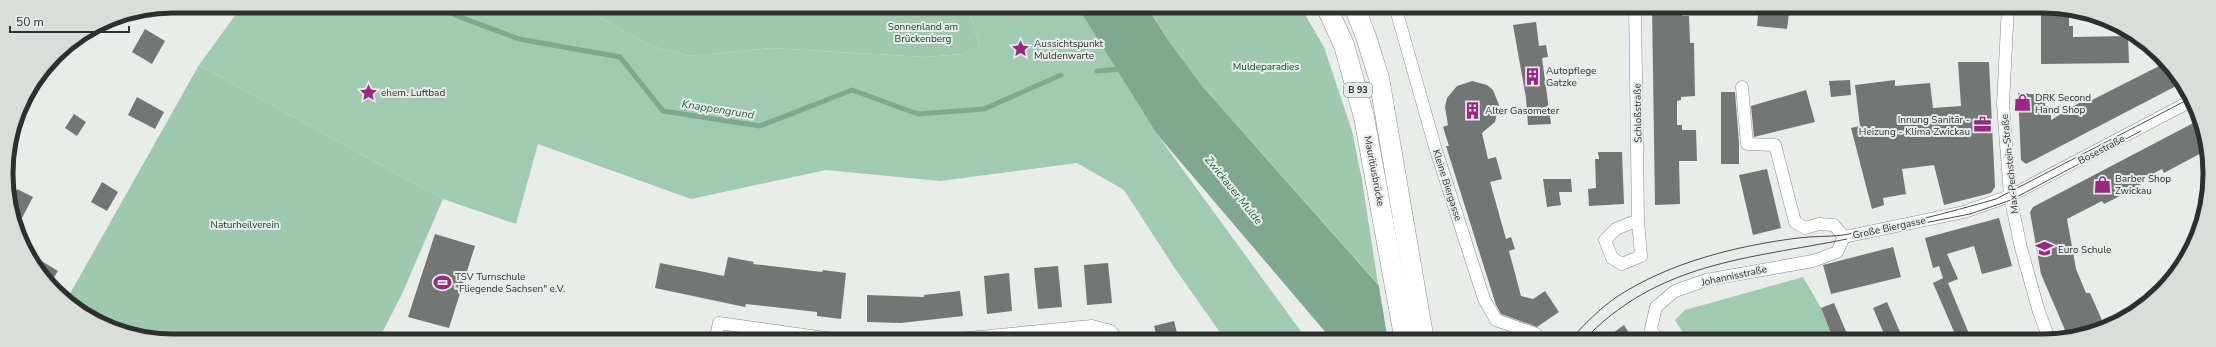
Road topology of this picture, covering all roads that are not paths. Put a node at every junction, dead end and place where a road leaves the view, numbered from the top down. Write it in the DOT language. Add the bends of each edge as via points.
graph roads {
  1 [pos="1329,13"];
  2 [pos="1357,13"];
  3 [pos="1397,13"];
  4 [pos="1635,13"];
  5 [pos="2008,13"];
  6 [pos="1742,87"];
  7 [pos="2187,104"];
  8 [pos="2010,196"];
  9 [pos="1638,220"];
  10 [pos="1844,237"];
  11 [pos="717,334"];
  12 [pos="797,334"];
  13 [pos="1009,334"];
  14 [pos="1113,334"];
  15 [pos="1404,334"];
  16 [pos="1423,334"];
  17 [pos="1536,334"];
  18 [pos="1654,334"];
  19 [pos="2047,334"];
  1 -- 15 [label="main road, Mauritiusbrücke / B 93" via="1355,79 1377,178"];
  2 -- 16 [label="main road, Mauritiusbrücke / B 93" via="1379,78"];
  3 -- 17 [label="street, Kleine Biergasse" via="1435,147 1484,299 1496,320"];
  4 -- 9 [label="street, Schloßstraße"];
  5 -- 8 [label="street, Max-Pechstein-Straße" via="2003,104"];
  6 -- 10 [label="street, Große Biergasse" via="1747,144 1775,145 1795,222 1805,228 1819,224 1834,225"];
  7 -- 8 [label="street, Bosestraße"];
  8 -- 10 [label="street, Große Biergasse" via="1964,212"];
  8 -- 19 [label="street, Max-Pechstein-Straße" via="2021,248"];
  10 -- 18 [label="street, Johannisstraße" via="1837,252 1813,260 1706,280 1675,291 1655,309 1651,329"];
  11 -- 12 [label="street" via="719,323"];
  13 -- 14 [label="street" via="1092,326 1111,331"];
}
